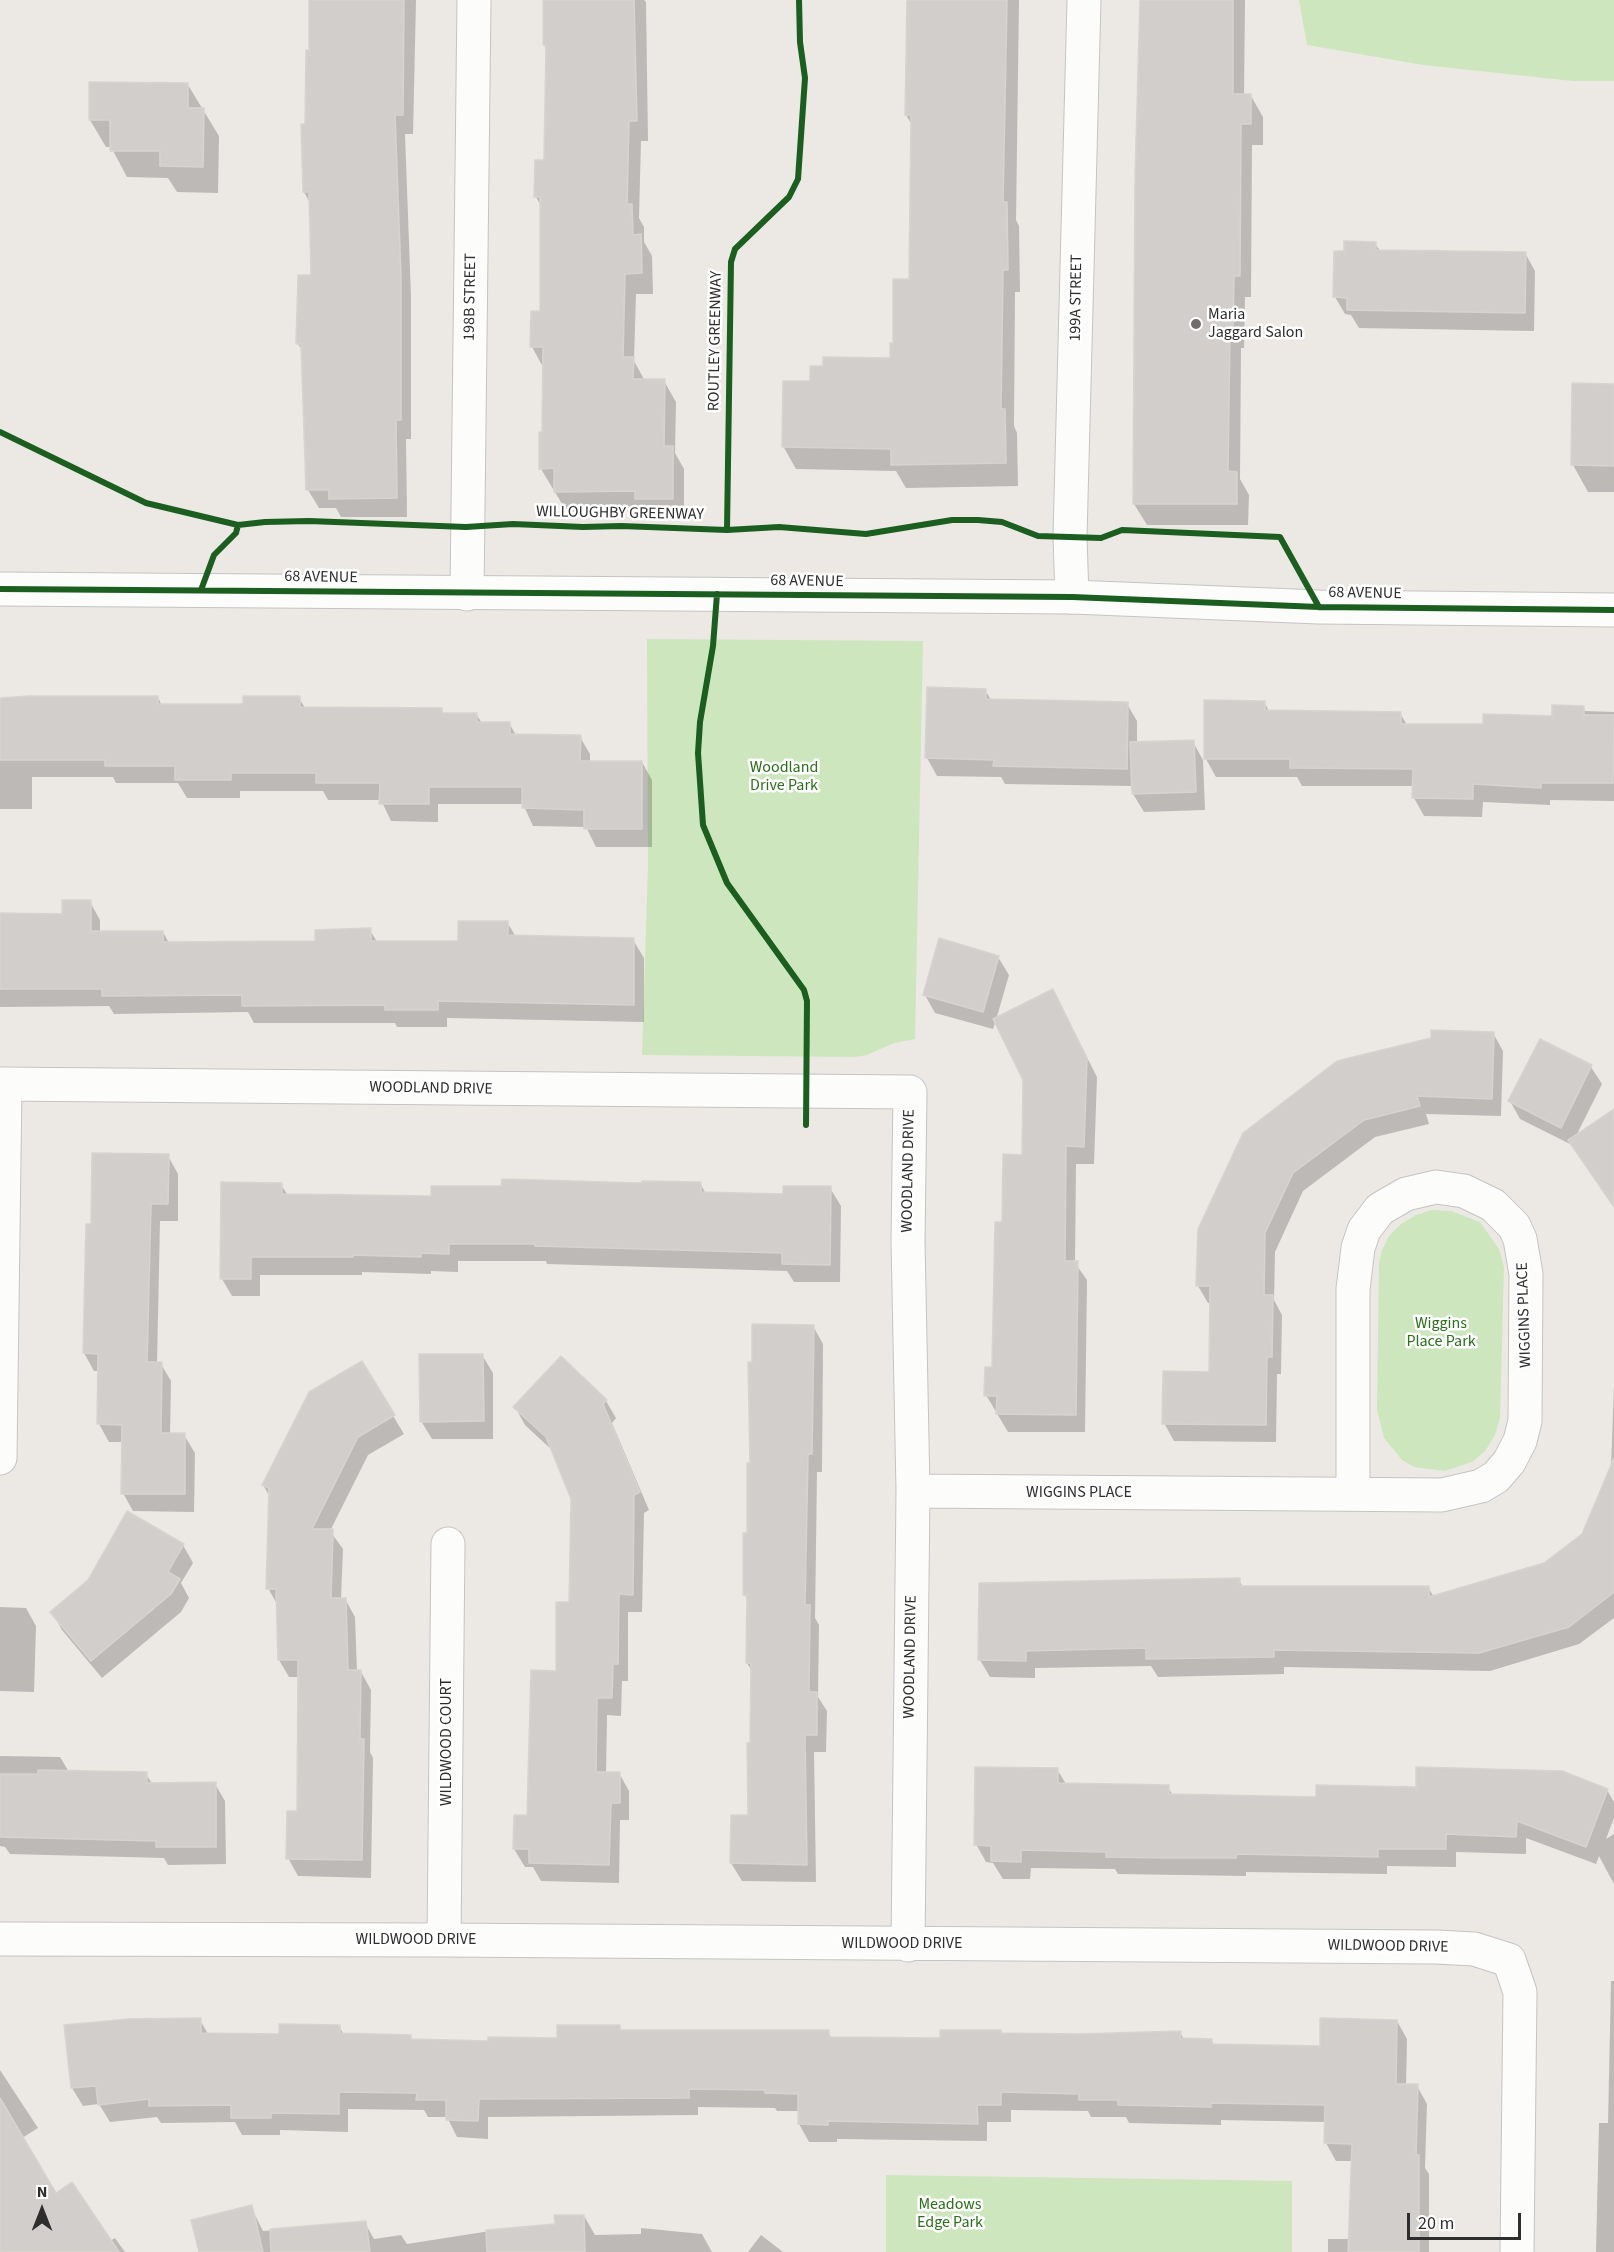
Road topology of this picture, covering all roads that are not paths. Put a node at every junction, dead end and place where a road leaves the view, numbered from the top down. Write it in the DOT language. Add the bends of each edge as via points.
graph roads {
  1 [pos="474,0"];
  2 [pos="1084,0"];
  3 [pos="0,589"];
  4 [pos="467,594"];
  5 [pos="1072,597"];
  6 [pos="1614,610"];
  7 [pos="2,1084"];
  8 [pos="0,1458"];
  9 [pos="913,1491"];
  10 [pos="1353,1494"];
  11 [pos="448,1544"];
  12 [pos="0,1939"];
  13 [pos="444,1940"];
  14 [pos="908,1945"];
  15 [pos="1517,2252"];
  1 -- 4 [label="street, 198B STREET"];
  2 -- 5 [label="street, 199A STREET" via="1070,537"];
  3 -- 4 [label="street, 68 AVENUE"];
  4 -- 5 [label="street, 68 AVENUE"];
  5 -- 6 [label="street, 68 AVENUE" via="1319,607"];
  7 -- 8 [label="street"];
  7 -- 9 [label="street, WOODLAND DRIVE" via="910,1092 908,1240"];
  9 -- 10 [label="street, WIGGINS PLACE"];
  9 -- 14 [label="street, WOODLAND DRIVE"];
  10 -- 10 [label="street, WIGGINS PLACE" via="1353,1289 1364,1230 1380,1209 1406,1194 1436,1187 1464,1191 1504,1214 1514,1226 1522,1247 1526,1274 1527,1400 1520,1441 1496,1477 1464,1492"];
  11 -- 13 [label="street, WILDWOOD COURT"];
  12 -- 13 [label="street, WILDWOOD DRIVE"];
  13 -- 14 [label="street, WILDWOOD DRIVE"];
  14 -- 15 [label="street, WILDWOOD DRIVE" via="1436,1947 1474,1949 1509,1960 1520,1992"];
}
